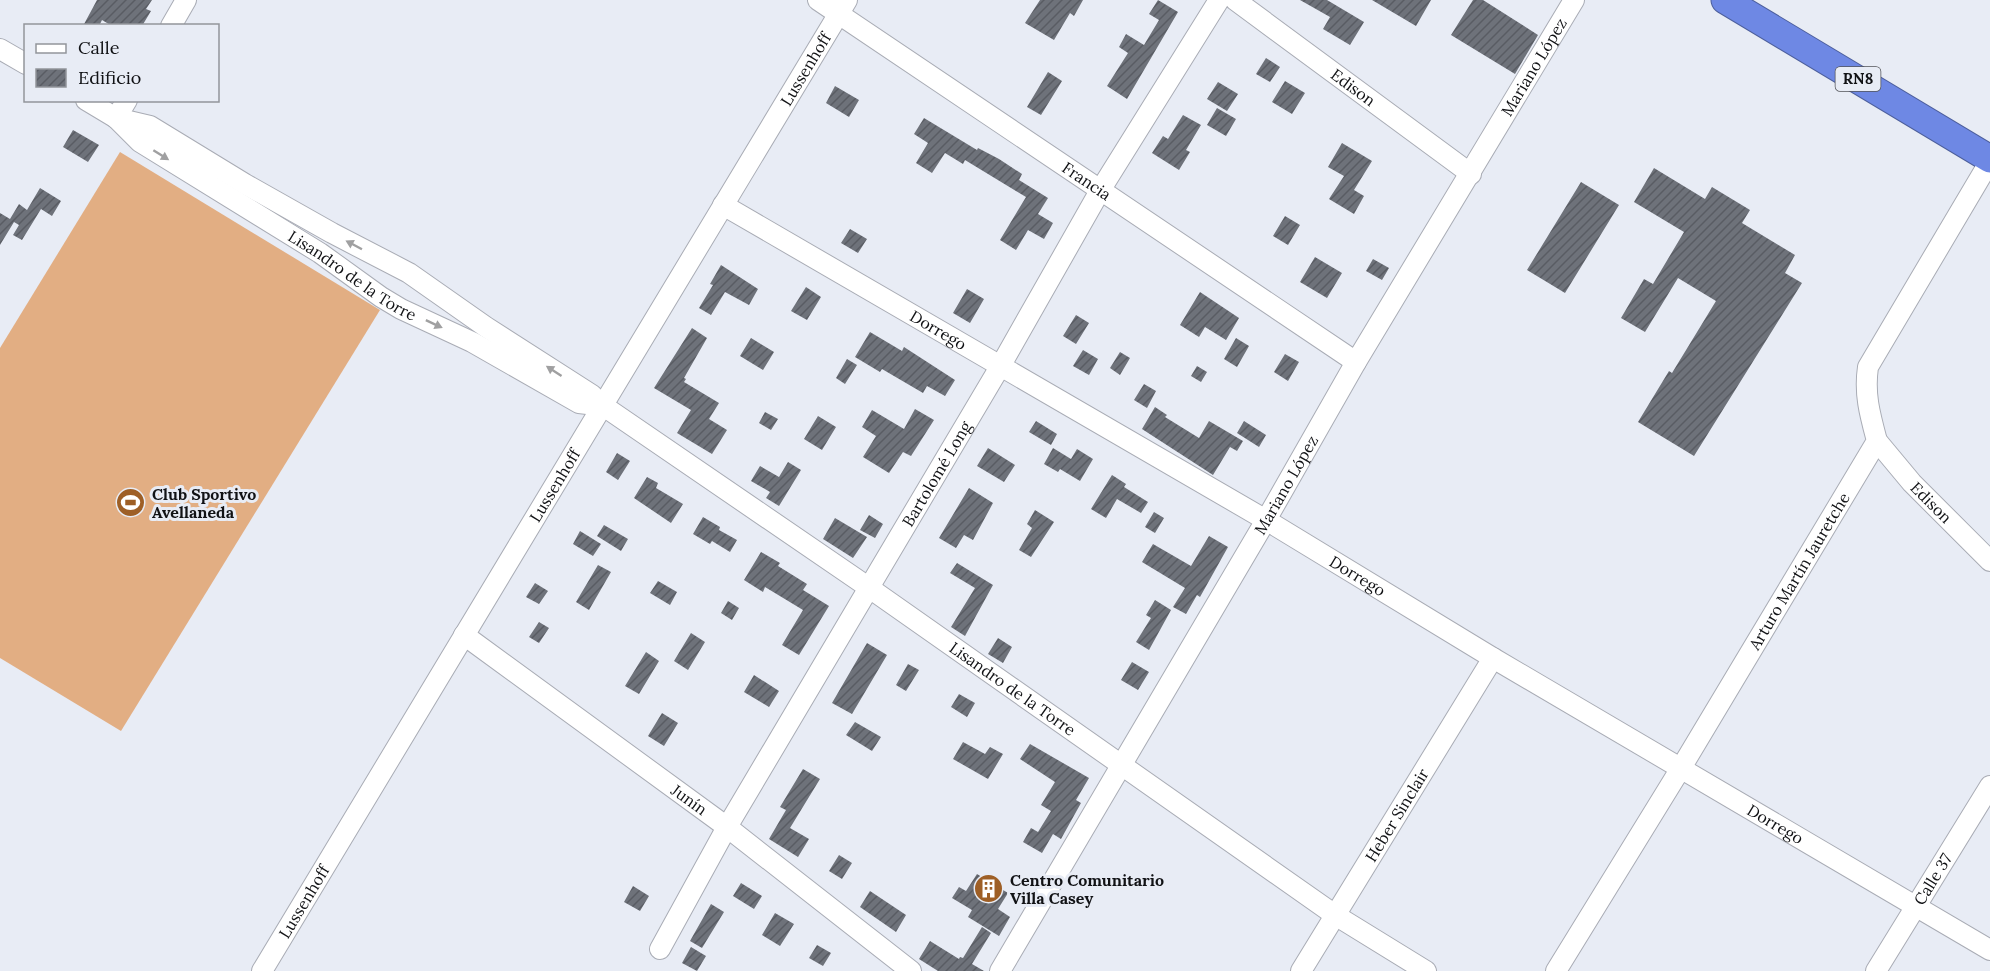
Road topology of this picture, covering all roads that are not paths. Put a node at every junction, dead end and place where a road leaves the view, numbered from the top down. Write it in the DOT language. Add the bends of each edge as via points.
graph roads {
  1 [pos="186,0"];
  2 [pos="818,0"];
  3 [pos="1219,0"];
  4 [pos="1235,0"];
  5 [pos="1574,0"];
  6 [pos="1725,0"];
  7 [pos="843,7"];
  8 [pos="172,24"];
  9 [pos="0,49"];
  10 [pos="24,63"];
  11 [pos="89,102"];
  12 [pos="126,102"];
  13 [pos="116,118"];
  14 [pos="1990,160"];
  15 [pos="1471,174"];
  16 [pos="245,184"];
  17 [pos="1101,189"];
  18 [pos="234,201"];
  19 [pos="723,205"];
  20 [pos="332,233"];
  21 [pos="320,253"];
  22 [pos="399,268"];
  23 [pos="418,279"];
  24 [pos="381,297"];
  25 [pos="401,309"];
  26 [pos="1356,362"];
  27 [pos="1001,364"];
  28 [pos="602,405"];
  29 [pos="1876,441"];
  30 [pos="1266,520"];
  31 [pos="1990,561"];
  32 [pos="868,587"];
  33 [pos="464,635"];
  34 [pos="1493,658"];
  35 [pos="1121,765"];
  36 [pos="1681,768"];
  37 [pos="1990,786"];
  38 [pos="727,827"];
  39 [pos="1915,906"];
  40 [pos="1335,915"];
  41 [pos="660,949"];
  42 [pos="1990,950"];
  43 [pos="262,971"];
  44 [pos="910,971"];
  45 [pos="1000,971"];
  46 [pos="1300,971"];
  47 [pos="1425,971"];
  48 [pos="1556,971"];
  49 [pos="1876,971"];
  1 -- 8 [label="street"];
  2 -- 7 [label="street, Francia"];
  3 -- 17 [label="street, Bartolomé Long"];
  4 -- 15 [label="street, Edison"];
  5 -- 15 [label="street, Mariano López"];
  6 -- 14 [label="highway, RN8"];
  7 -- 17 [label="street, Francia"];
  7 -- 19 [label="street, Lussenhoff"];
  9 -- 10 [label="street"];
  11 -- 13 [label="street, Lisandro de la Torre"];
  12 -- 13 [label="street"];
  13 -- 16 [label="street, Lisandro de la Torre" via="150,126"];
  13 -- 18 [label="street, Lisandro de la Torre, one-way" via="140,142"];
  14 -- 29 [label="street" via="1868,367 1867,406"];
  15 -- 26 [label="street, Mariano López"];
  16 -- 18 [label="street"];
  16 -- 20 [label="street, Lisandro de la Torre"];
  17 -- 26 [label="street, Francia"];
  17 -- 27 [label="street, Bartolomé Long"];
  18 -- 21 [label="street, Lisandro de la Torre"];
  19 -- 27 [label="street, Dorrego"];
  19 -- 28 [label="street, Lussenhoff"];
  20 -- 21 [label="street"];
  22 -- 20 [label="street, Lisandro de la Torre, one-way"];
  21 -- 24 [label="street, Lisandro de la Torre"];
  22 -- 23 [label="street, Lisandro de la Torre"];
  22 -- 24 [label="street" via="385,277"];
  23 -- 25 [label="street" via="416,302"];
  28 -- 23 [label="street, Lisandro de la Torre, one-way"];
  24 -- 25 [label="street, Lisandro de la Torre"];
  25 -- 28 [label="street, Lisandro de la Torre, one-way" via="472,342 579,403"];
  26 -- 30 [label="street, Mariano López"];
  27 -- 30 [label="street, Dorrego"];
  27 -- 32 [label="street, Bartolomé Long"];
  28 -- 32 [label="street, Lisandro de la Torre"];
  28 -- 33 [label="street, Lussenhoff"];
  29 -- 31 [label="street, Edison"];
  29 -- 36 [label="street, Arturo Martín Jauretche"];
  30 -- 34 [label="street, Dorrego"];
  30 -- 35 [label="street, Mariano López"];
  32 -- 35 [label="street, Lisandro de la Torre"];
  32 -- 38 [label="street, Bartolomé Long"];
  33 -- 38 [label="street, Junín"];
  33 -- 43 [label="street, Lussenhoff"];
  34 -- 36 [label="street, Dorrego"];
  34 -- 40 [label="street, Heber Sinclair"];
  35 -- 40 [label="street, Lisandro de la Torre"];
  35 -- 45 [label="street, Mariano López"];
  36 -- 39 [label="street, Dorrego"];
  36 -- 48 [label="street, Arturo Martín Jauretche"];
  37 -- 39 [label="street, Calle 37"];
  38 -- 41 [label="street, Bartolomé Long"];
  38 -- 44 [label="street, Junín"];
  39 -- 42 [label="street, Dorrego"];
  39 -- 49 [label="street, Calle 37"];
  40 -- 46 [label="street, Heber Sinclair"];
  40 -- 47 [label="street, Lisandro de la Torre"];
}
